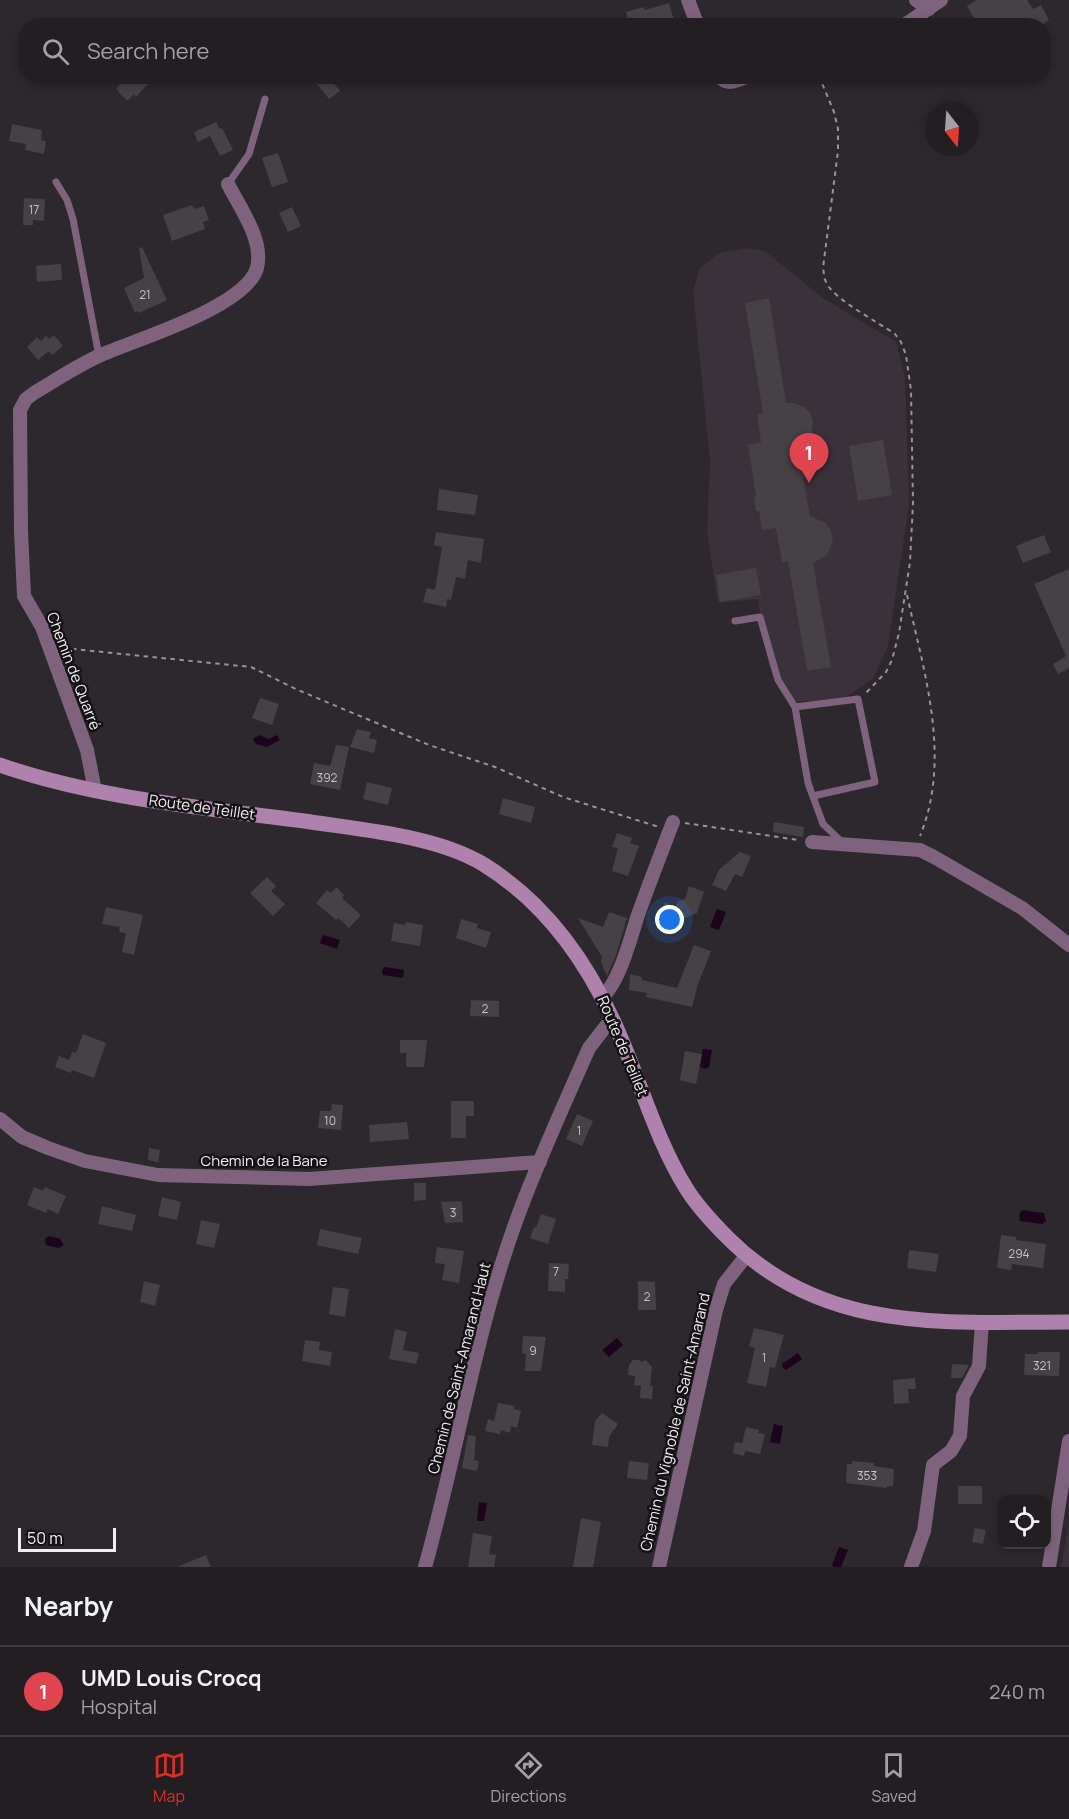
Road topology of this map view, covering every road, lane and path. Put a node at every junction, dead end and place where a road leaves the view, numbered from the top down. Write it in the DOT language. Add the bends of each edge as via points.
graph roads {
  1 [pos="688,0"];
  2 [pos="916,0"];
  3 [pos="941,0"];
  4 [pos="928,9"];
  5 [pos="695,18"];
  6 [pos="915,18"];
  7 [pos="822,84"];
  8 [pos="265,99"];
  9 [pos="56,182"];
  10 [pos="228,184"];
  11 [pos="99,356"];
  12 [pos="906,592"];
  13 [pos="735,621"];
  14 [pos="50,646"];
  15 [pos="858,699"];
  16 [pos="795,707"];
  17 [pos="0,765"];
  18 [pos="95,791"];
  19 [pos="813,796"];
  20 [pos="672,826"];
  21 [pos="812,842"];
  22 [pos="845,845"];
  23 [pos="914,850"];
  24 [pos="1069,945"];
  25 [pos="603,997"];
  26 [pos="614,1022"];
  27 [pos="0,1119"];
  28 [pos="540,1162"];
  29 [pos="746,1256"];
  30 [pos="982,1322"];
  31 [pos="1069,1322"];
  32 [pos="1069,1441"];
  33 [pos="425,1567"];
  34 [pos="659,1567"];
  35 [pos="911,1567"];
  36 [pos="1049,1567"];
  1 -- 5 [label="street"];
  2 -- 4 [label="street"];
  3 -- 4 [label="street"];
  4 -- 6 [label="street"];
  7 -- 12 [label="path" via="838,129 824,280 839,297 895,334 906,355 911,390 913,493"];
  8 -- 10 [label="lane" via="249,154"];
  9 -- 11 [label="lane" via="73,219"];
  10 -- 11 [label="street, Chemin de Quarré" via="254,237 258,256 251,282 207,312"];
  11 -- 14 [label="street, Chemin de Quarré" via="34,393 20,410 24,596"];
  12 -- 15 [label="path" via="892,660 877,683"];
  12 -- 23 [label="path" via="930,704 935,757 930,804"];
  13 -- 16 [label="lane" via="760,617 778,680"];
  14 -- 18 [label="street, Chemin de Quarré" via="87,750"];
  14 -- 20 [label="path" via="251,667 429,745 495,767 563,797"];
  15 -- 16 [label="lane"];
  15 -- 19 [label="lane" via="875,782"];
  16 -- 19 [label="lane"];
  17 -- 18 [label="main road, Route de Teillet"];
  18 -- 25 [label="main road, Route de Teillet" via="385,833 443,847 481,863 522,893 573,948"];
  19 -- 22 [label="lane" via="823,824"];
  20 -- 21 [label="path" via="698,824"];
  20 -- 25 [label="street" via="621,963"];
  21 -- 22 [label="street"];
  22 -- 23 [label="street"];
  23 -- 24 [label="street" via="934,857 1022,908"];
  25 -- 26 [label="main road, Route de Teillet"];
  26 -- 28 [label="street, Chemin de Saint-Amarand Haut" via="589,1048"];
  26 -- 29 [label="main road, Route de Teillet" via="666,1153 687,1191"];
  27 -- 28 [label="street, Chemin de la Bane" via="22,1137 48,1148 85,1161 158,1175 309,1179"];
  28 -- 33 [label="street, Chemin de Saint-Amarand Haut" via="515,1224 482,1334"];
  29 -- 30 [label="main road, Route de Teillet" via="785,1282 830,1303 881,1316"];
  29 -- 34 [label="street, Chemin du Vignoble de Saint-Amarand" via="724,1284 716,1310"];
  30 -- 31 [label="main road, Route de Teillet"];
  30 -- 35 [label="street" via="979,1366 963,1396 960,1436 951,1451 933,1465 924,1531"];
  32 -- 36 [label="street"];
}
